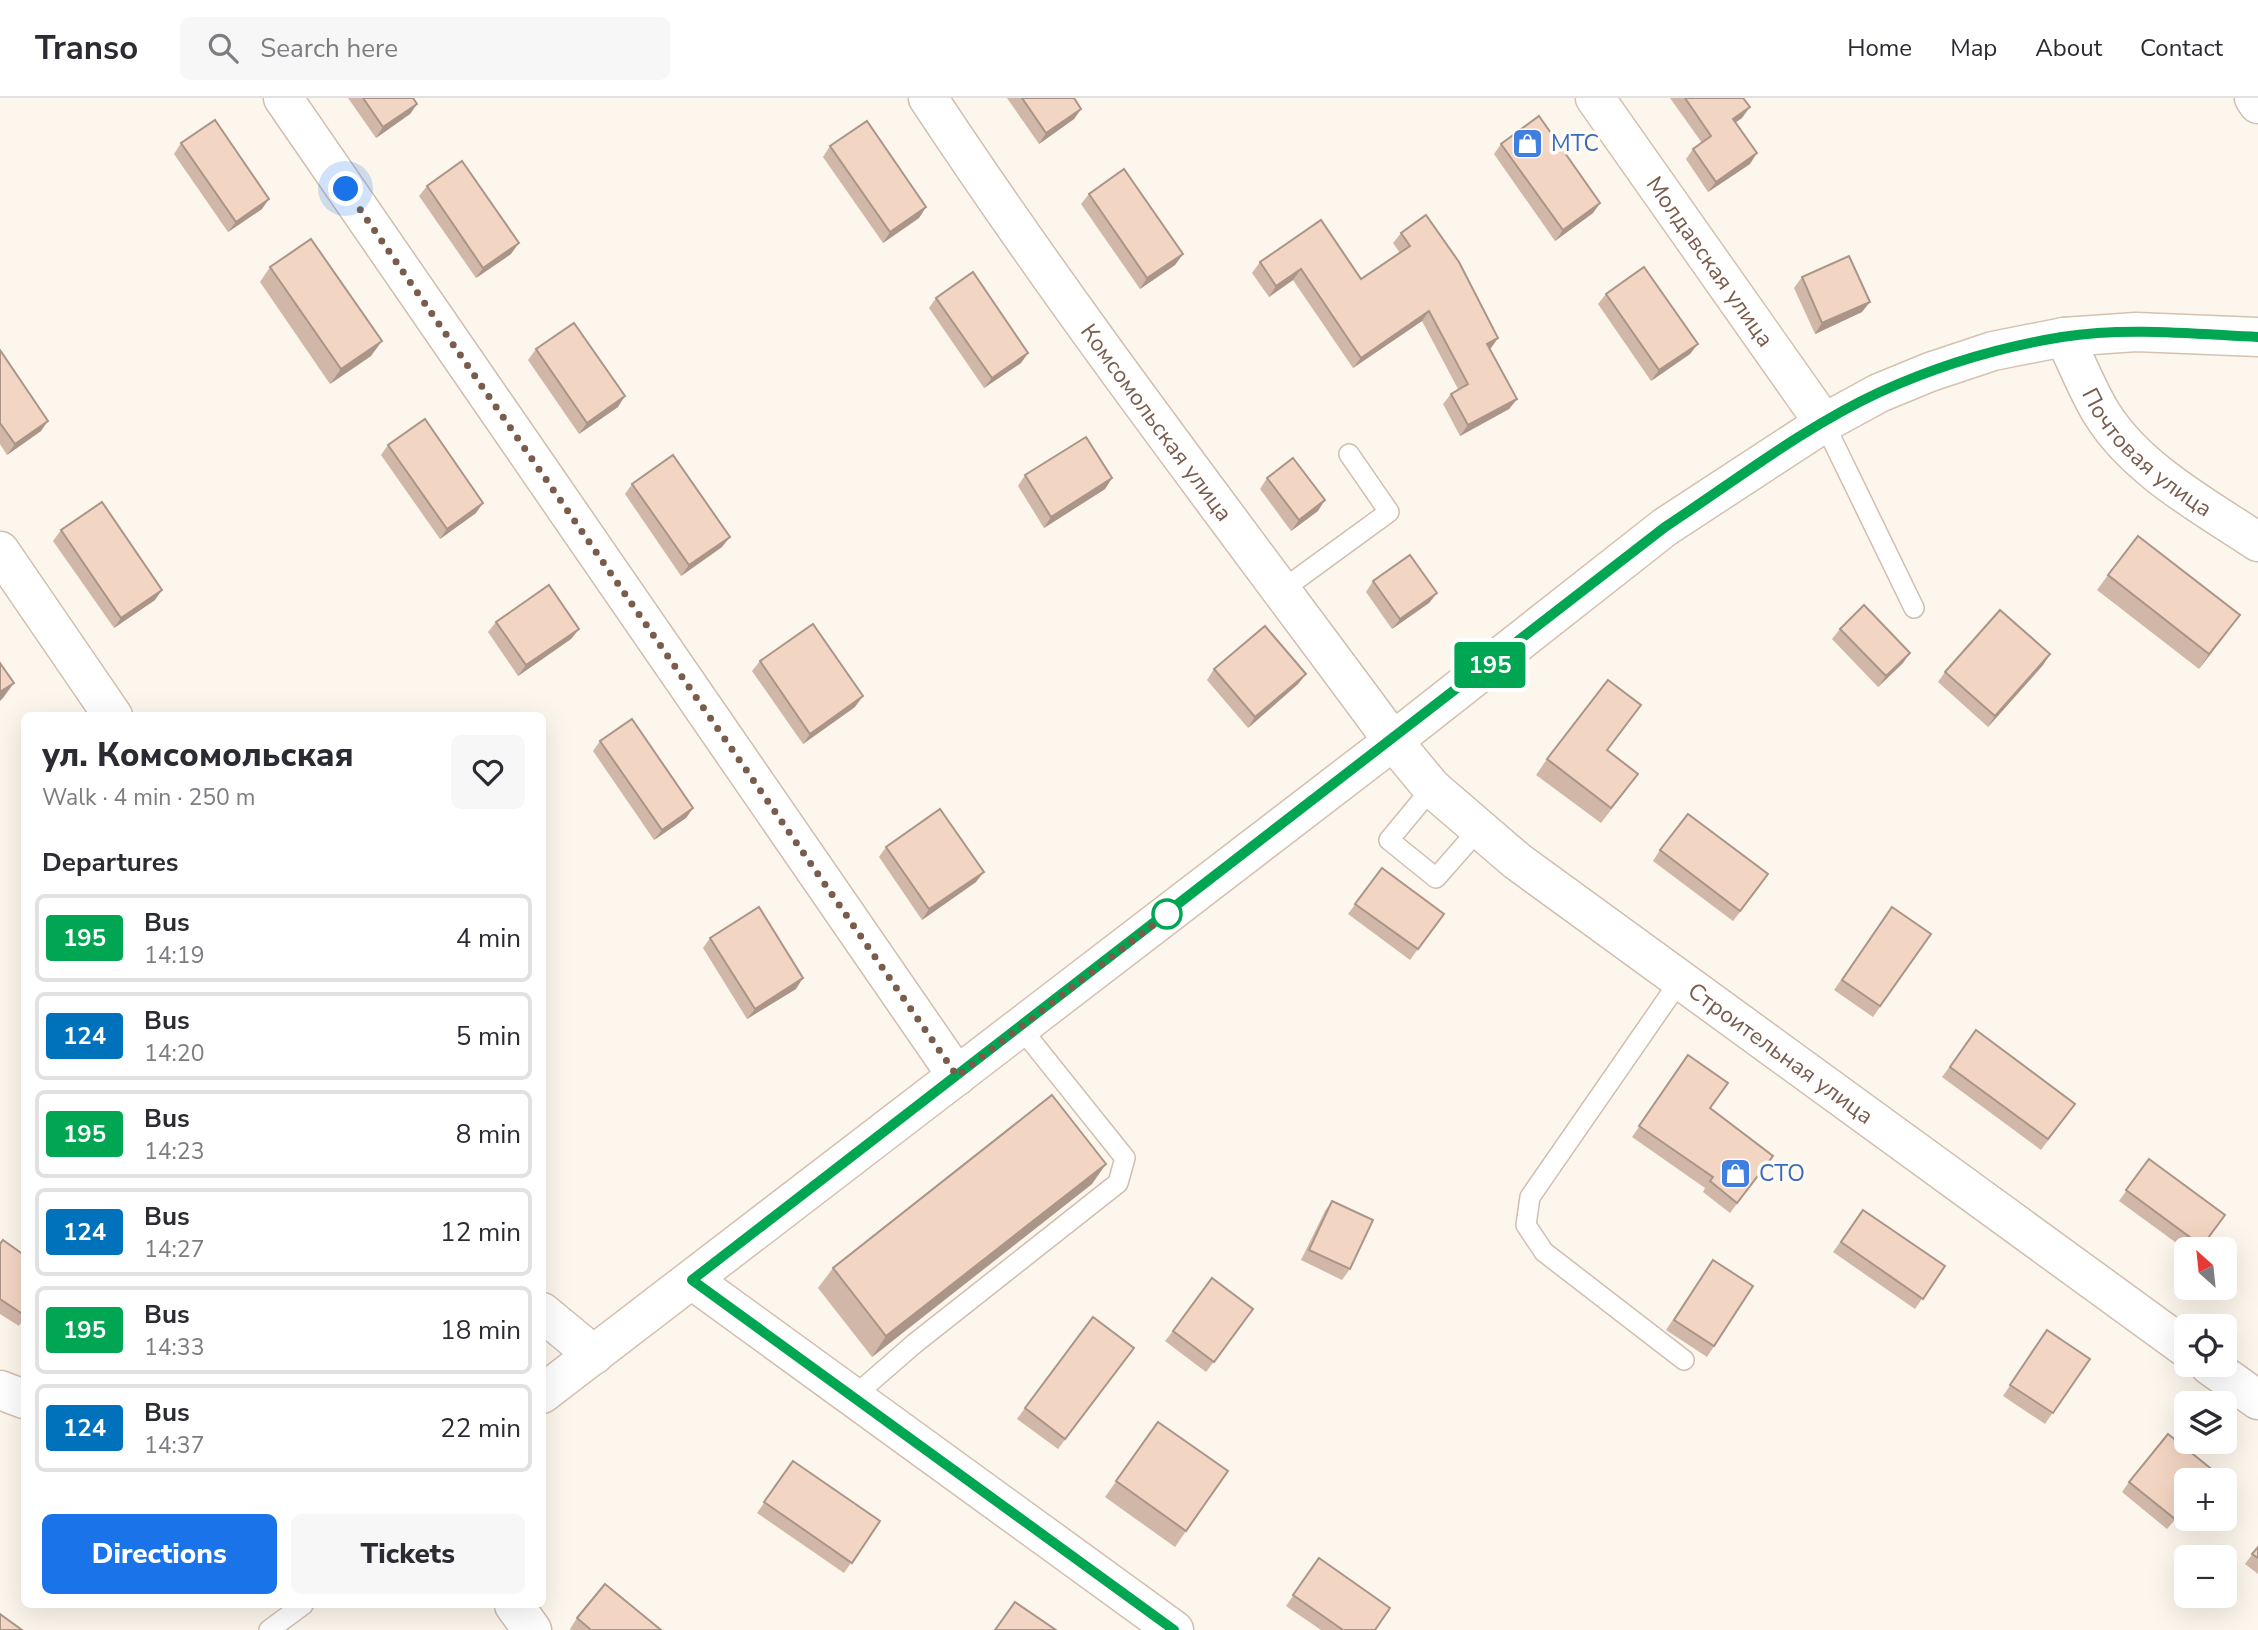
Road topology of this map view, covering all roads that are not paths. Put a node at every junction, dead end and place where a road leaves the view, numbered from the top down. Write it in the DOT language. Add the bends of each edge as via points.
graph roads {
  1 [pos="284,98"];
  2 [pos="928,98"];
  3 [pos="1595,98"];
  4 [pos="2253,98"];
  5 [pos="2258,104"];
  6 [pos="2064,337"];
  7 [pos="2258,337"];
  8 [pos="1824,423"];
  9 [pos="1349,454"];
  10 [pos="2258,542"];
  11 [pos="0,551"];
  12 [pos="1282,590"];
  13 [pos="1914,608"];
  14 [pos="110,712"];
  15 [pos="1393,741"];
  16 [pos="1432,788"];
  17 [pos="1479,829"];
  18 [pos="1681,979"];
  19 [pos="1020,1027"];
  20 [pos="957,1076"];
  21 [pos="692,1280"];
  22 [pos="546,1315"];
  23 [pos="2174,1339"];
  24 [pos="594,1354"];
  25 [pos="1684,1360"];
  26 [pos="2226,1377"];
  27 [pos="0,1390"];
  28 [pos="546,1391"];
  29 [pos="21,1398"];
  30 [pos="852,1398"];
  31 [pos="2258,1400"];
  32 [pos="299,1608"];
  33 [pos="516,1608"];
  34 [pos="269,1630"];
  35 [pos="532,1630"];
  36 [pos="1174,1630"];
  1 -- 20 [label="street"];
  2 -- 12 [label="street, Комсомольская улица" via="1109,358"];
  3 -- 8 [label="street, Молдавская улица"];
  4 -- 5 [label="street"];
  6 -- 7 [label="street" via="2136,332"];
  6 -- 8 [label="street" via="1993,351 1930,372"];
  6 -- 10 [label="street, Почтовая улица" via="2102,414 2130,449 2176,487"];
  8 -- 13 [label="lane"];
  8 -- 15 [label="street" via="1665,527"];
  9 -- 12 [label="lane" via="1389,512"];
  11 -- 14 [label="street"];
  12 -- 15 [label="street, Комсомольская улица"];
  15 -- 16 [label="street, Строительная улица"];
  15 -- 19 [label="street"];
  16 -- 17 [label="street, Строительная улица"];
  16 -- 17 [label="lane" via="1389,841 1436,878"];
  17 -- 18 [label="street, Строительная улица"];
  18 -- 23 [label="street, Строительная улица"];
  18 -- 25 [label="lane" via="1530,1197 1526,1225 1544,1252"];
  19 -- 20 [label="street"];
  19 -- 30 [label="lane" via="1125,1158 1118,1183"];
  20 -- 21 [label="street"];
  21 -- 24 [label="street"];
  21 -- 30 [label="street"];
  22 -- 24 [label="street"];
  24 -- 28 [label="street"];
  26 -- 31 [label="street"];
  27 -- 29 [label="street"];
  30 -- 36 [label="street"];
  32 -- 34 [label="lane"];
  33 -- 35 [label="street"];
}
